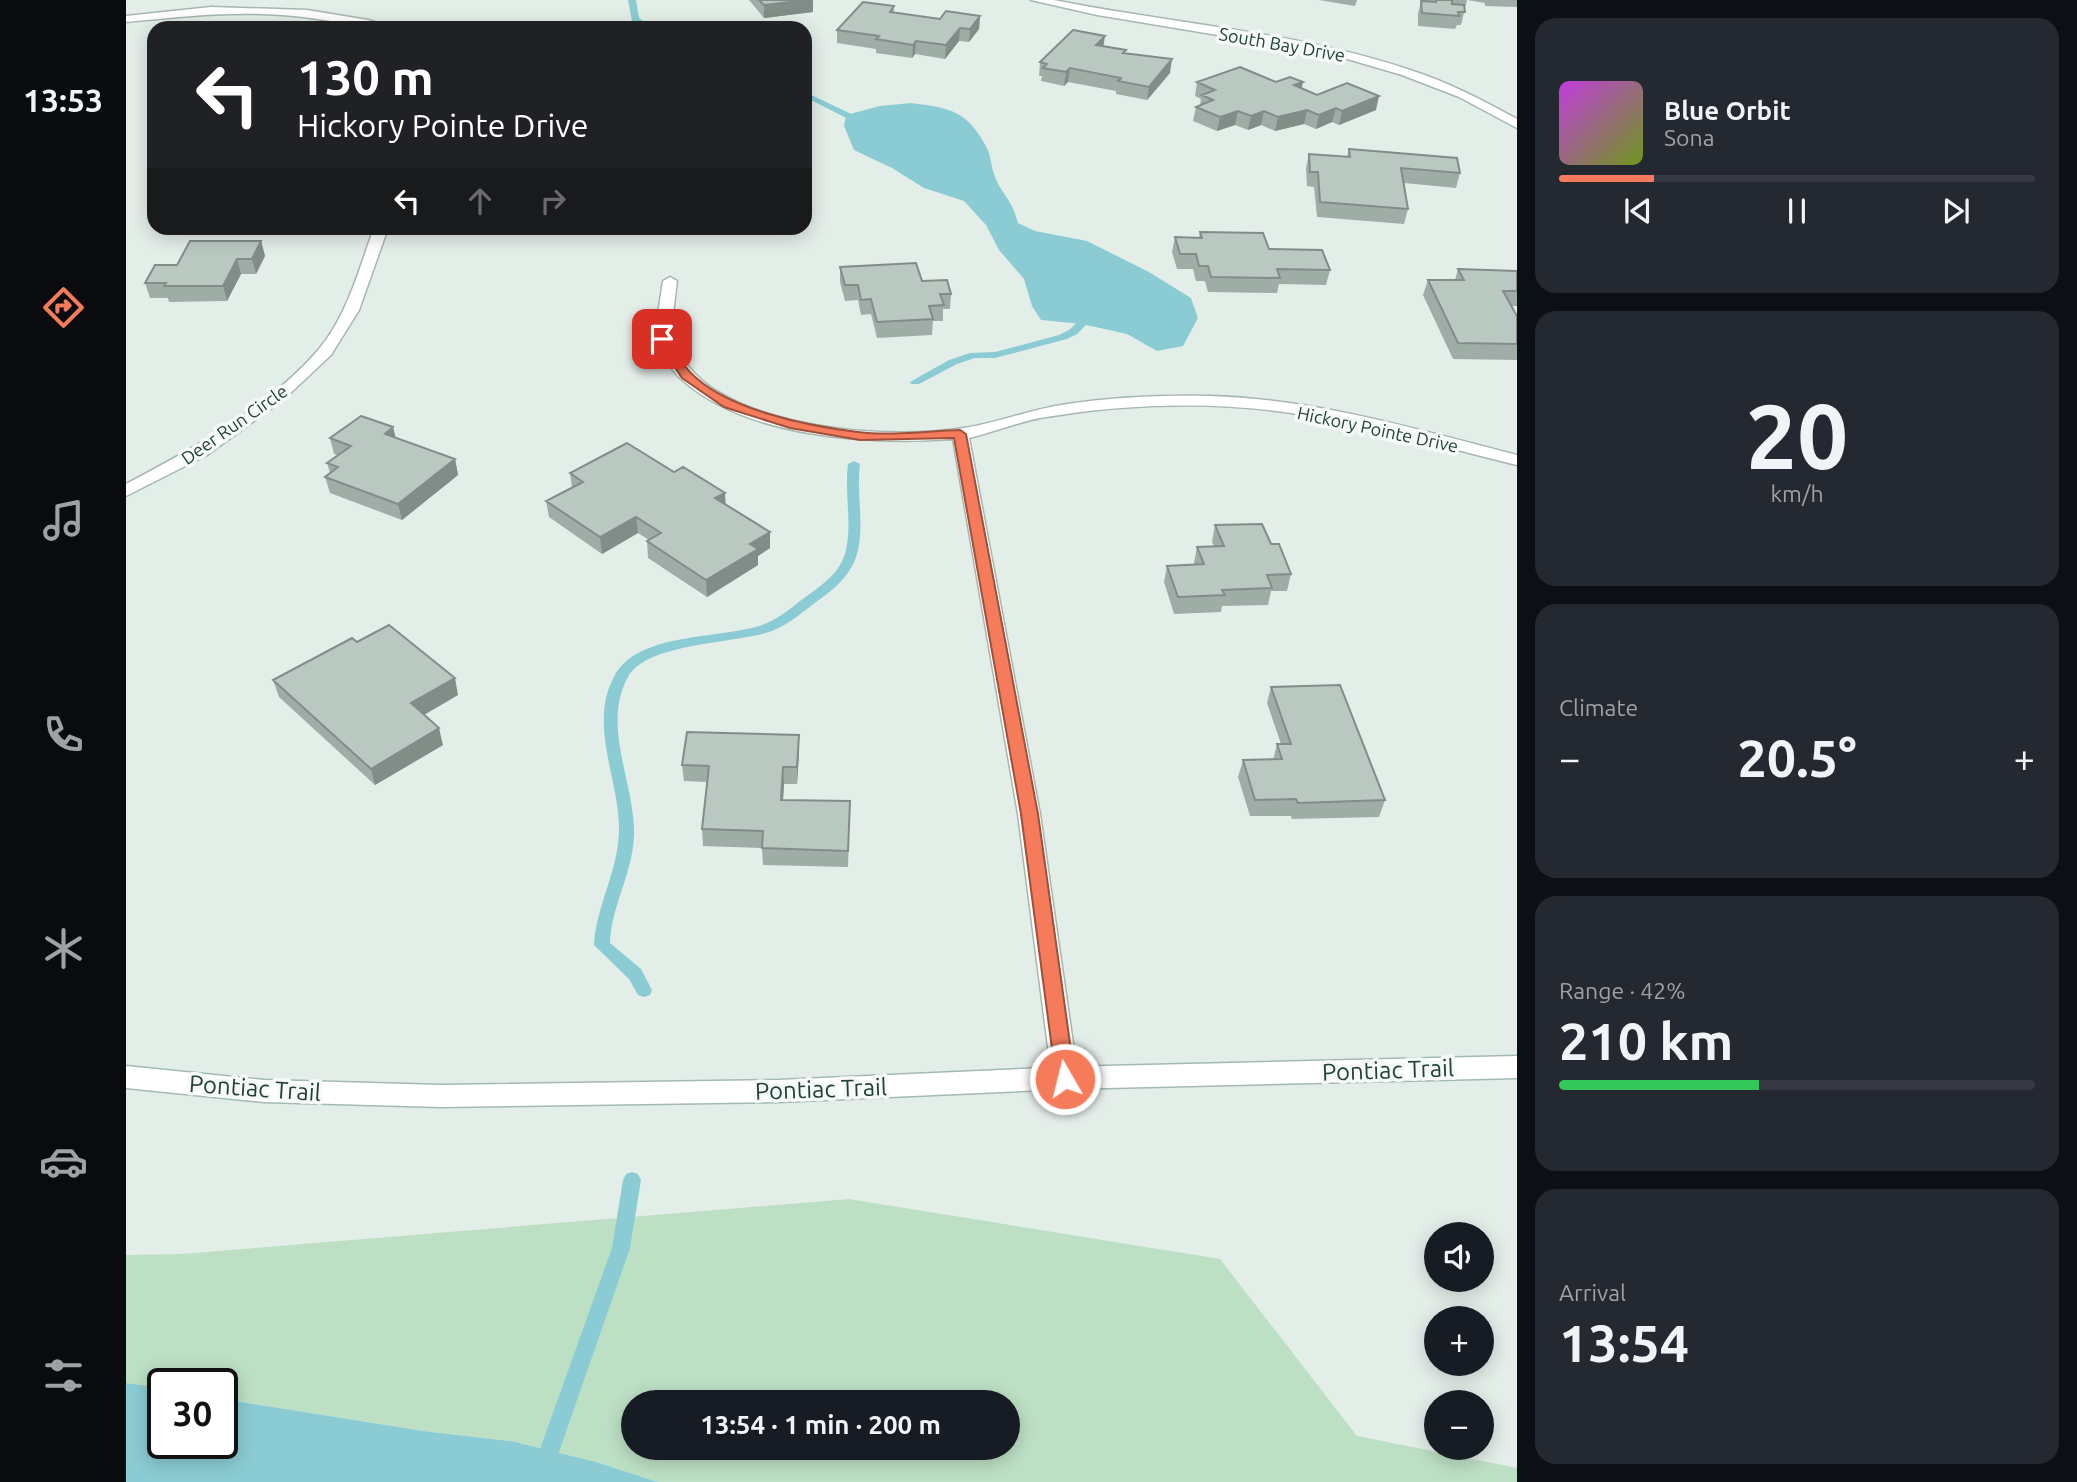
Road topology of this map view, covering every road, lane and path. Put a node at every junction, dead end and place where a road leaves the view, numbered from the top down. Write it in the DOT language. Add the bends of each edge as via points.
graph roads {
  1 [pos="1037,0"];
  2 [pos="126,19"];
  3 [pos="359,21"];
  4 [pos="1517,109"];
  5 [pos="1496,110"];
  6 [pos="1517,124"];
  7 [pos="378,235"];
  8 [pos="670,281"];
  9 [pos="960,434"];
  10 [pos="1517,460"];
  11 [pos="126,491"];
  12 [pos="1517,1067"];
  13 [pos="126,1077"];
  14 [pos="1065,1079"];
  1 -- 5 [label="street, South Bay Drive" via="1331,51 1385,65"];
  2 -- 3 [label="street" via="222,10 285,10"];
  4 -- 5 [label="street"];
  5 -- 6 [label="street, South Bay Drive"];
  7 -- 11 [label="street, Deer Run Circle" via="351,310 326,352 277,397 201,451"];
  8 -- 9 [label="street, Hickory Pointe Drive" via="662,339 686,375 729,404 790,424 860,436"];
  9 -- 10 [label="street, Hickory Pointe Drive" via="1043,412 1142,400 1233,402 1328,414"];
  9 -- 14 [label="street" via="1029,814"];
  12 -- 14 [label="street, Pontiac Trail"];
  13 -- 14 [label="street, Pontiac Trail" via="264,1091 442,1096 778,1091"];
}
